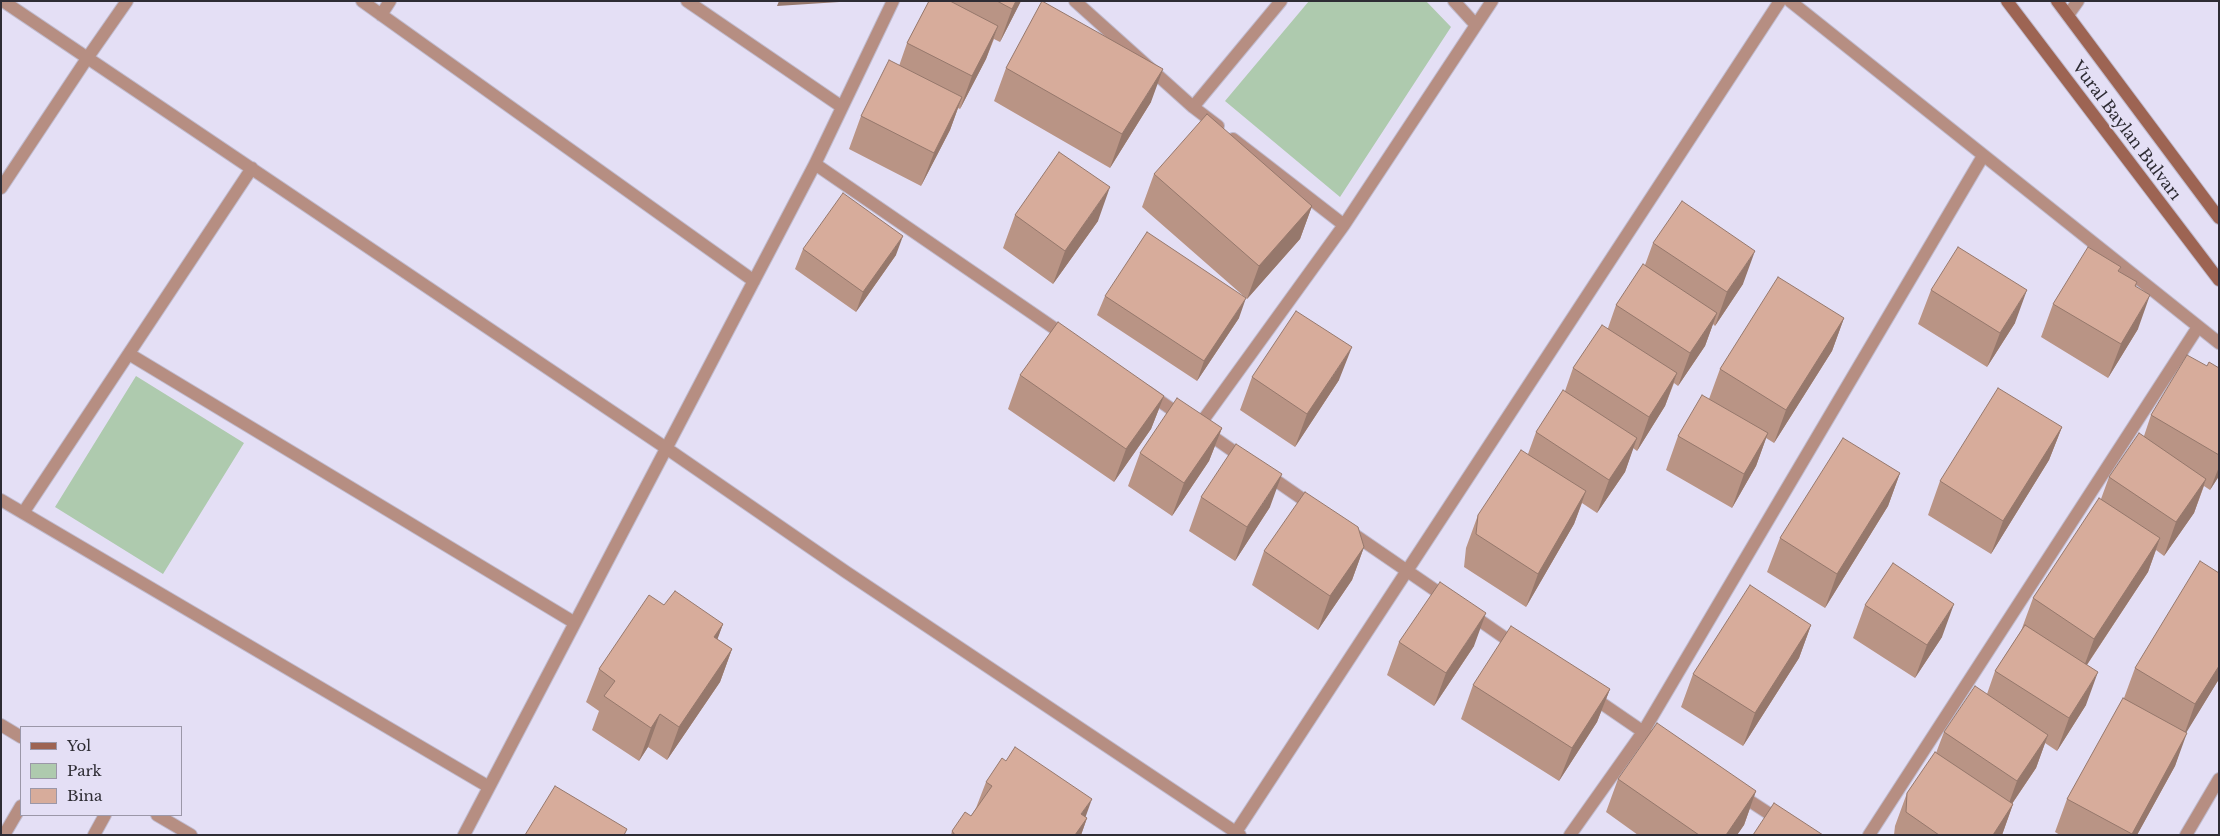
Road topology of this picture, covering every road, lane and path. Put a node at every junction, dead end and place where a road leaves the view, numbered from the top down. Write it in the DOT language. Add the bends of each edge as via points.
graph roads {
  1 [pos="4,1"];
  2 [pos="127,1"];
  3 [pos="362,1"];
  4 [pos="390,1"];
  5 [pos="687,1"];
  6 [pos="893,1"];
  7 [pos="1075,1"];
  8 [pos="1281,1"];
  9 [pos="1454,1"];
  10 [pos="1492,1"];
  11 [pos="1780,1"];
  12 [pos="1790,1"];
  13 [pos="2007,1"];
  14 [pos="2057,1"];
  15 [pos="2078,1"];
  16 [pos="380,15"];
  17 [pos="2068,15"];
  18 [pos="1475,24"];
  19 [pos="88,57"];
  20 [pos="842,107"];
  21 [pos="1193,107"];
  22 [pos="1983,156"];
  23 [pos="815,164"];
  24 [pos="252,168"];
  25 [pos="1,188"];
  26 [pos="2219,218"];
  27 [pos="1344,225"];
  28 [pos="2219,280"];
  29 [pos="754,281"];
  30 [pos="2198,327"];
  31 [pos="1076,343"];
  32 [pos="2219,343"];
  33 [pos="129,354"];
  34 [pos="1133,382"];
  35 [pos="1198,427"];
  36 [pos="666,448"];
  37 [pos="1,500"];
  38 [pos="23,513"];
  39 [pos="1408,571"];
  40 [pos="575,623"];
  41 [pos="1530,654"];
  42 [pos="1578,688"];
  43 [pos="1,725"];
  44 [pos="1643,732"];
  45 [pos="20,736"];
  46 [pos="1668,748"];
  47 [pos="2219,779"];
  48 [pos="1727,786"];
  49 [pos="489,787"];
  50 [pos="20,808"];
  51 [pos="105,816"];
  52 [pos="159,816"];
  53 [pos="1236,834"];
  54 [pos="4,835"];
  55 [pos="94,835"];
  56 [pos="191,835"];
  57 [pos="464,835"];
  58 [pos="1570,835"];
  59 [pos="1802,835"];
  60 [pos="1869,835"];
  61 [pos="2186,835"];
  1 -- 19 [label="street"];
  2 -- 19 [label="street"];
  3 -- 16 [label="street"];
  4 -- 16 [label="street"];
  5 -- 20 [label="street"];
  6 -- 20 [label="street"];
  7 -- 21 [label="street"];
  8 -- 21 [label="street"];
  9 -- 18 [label="street"];
  10 -- 18 [label="street"];
  11 -- 39 [label="street"];
  12 -- 22 [label="street"];
  13 -- 28 [label="main road, Vural Baylan Bulvarı"];
  14 -- 17 [label="main road, Vural Baylan Bulvarı"];
  15 -- 17 [label="street"];
  16 -- 29 [label="street"];
  17 -- 26 [label="main road, Vural Baylan Bulvarı"];
  18 -- 27 [label="street"];
  19 -- 24 [label="street"];
  19 -- 25 [label="street"];
  20 -- 23 [label="street"];
  21 -- 27 [label="street"];
  22 -- 30 [label="street"];
  22 -- 44 [label="street"];
  23 -- 29 [label="street"];
  23 -- 31 [label="street"];
  24 -- 33 [label="street"];
  24 -- 36 [label="street"];
  27 -- 35 [label="street"];
  29 -- 36 [label="street"];
  30 -- 32 [label="street"];
  30 -- 60 [label="street"];
  33 -- 38 [label="street"];
  33 -- 40 [label="street"];
  34 -- 35 [label="street"];
  35 -- 39 [label="street"];
  36 -- 40 [label="street"];
  36 -- 53 [label="street"];
  37 -- 38 [label="street"];
  38 -- 49 [label="street"];
  39 -- 41 [label="street"];
  39 -- 53 [label="street"];
  40 -- 49 [label="street"];
  42 -- 44 [label="street"];
  43 -- 45 [label="street"];
  44 -- 46 [label="street"];
  44 -- 58 [label="street"];
  47 -- 61 [label="street"];
  48 -- 59 [label="street"];
  49 -- 57 [label="street"];
  50 -- 54 [label="street"];
  51 -- 55 [label="street"];
  52 -- 56 [label="street"];
}
